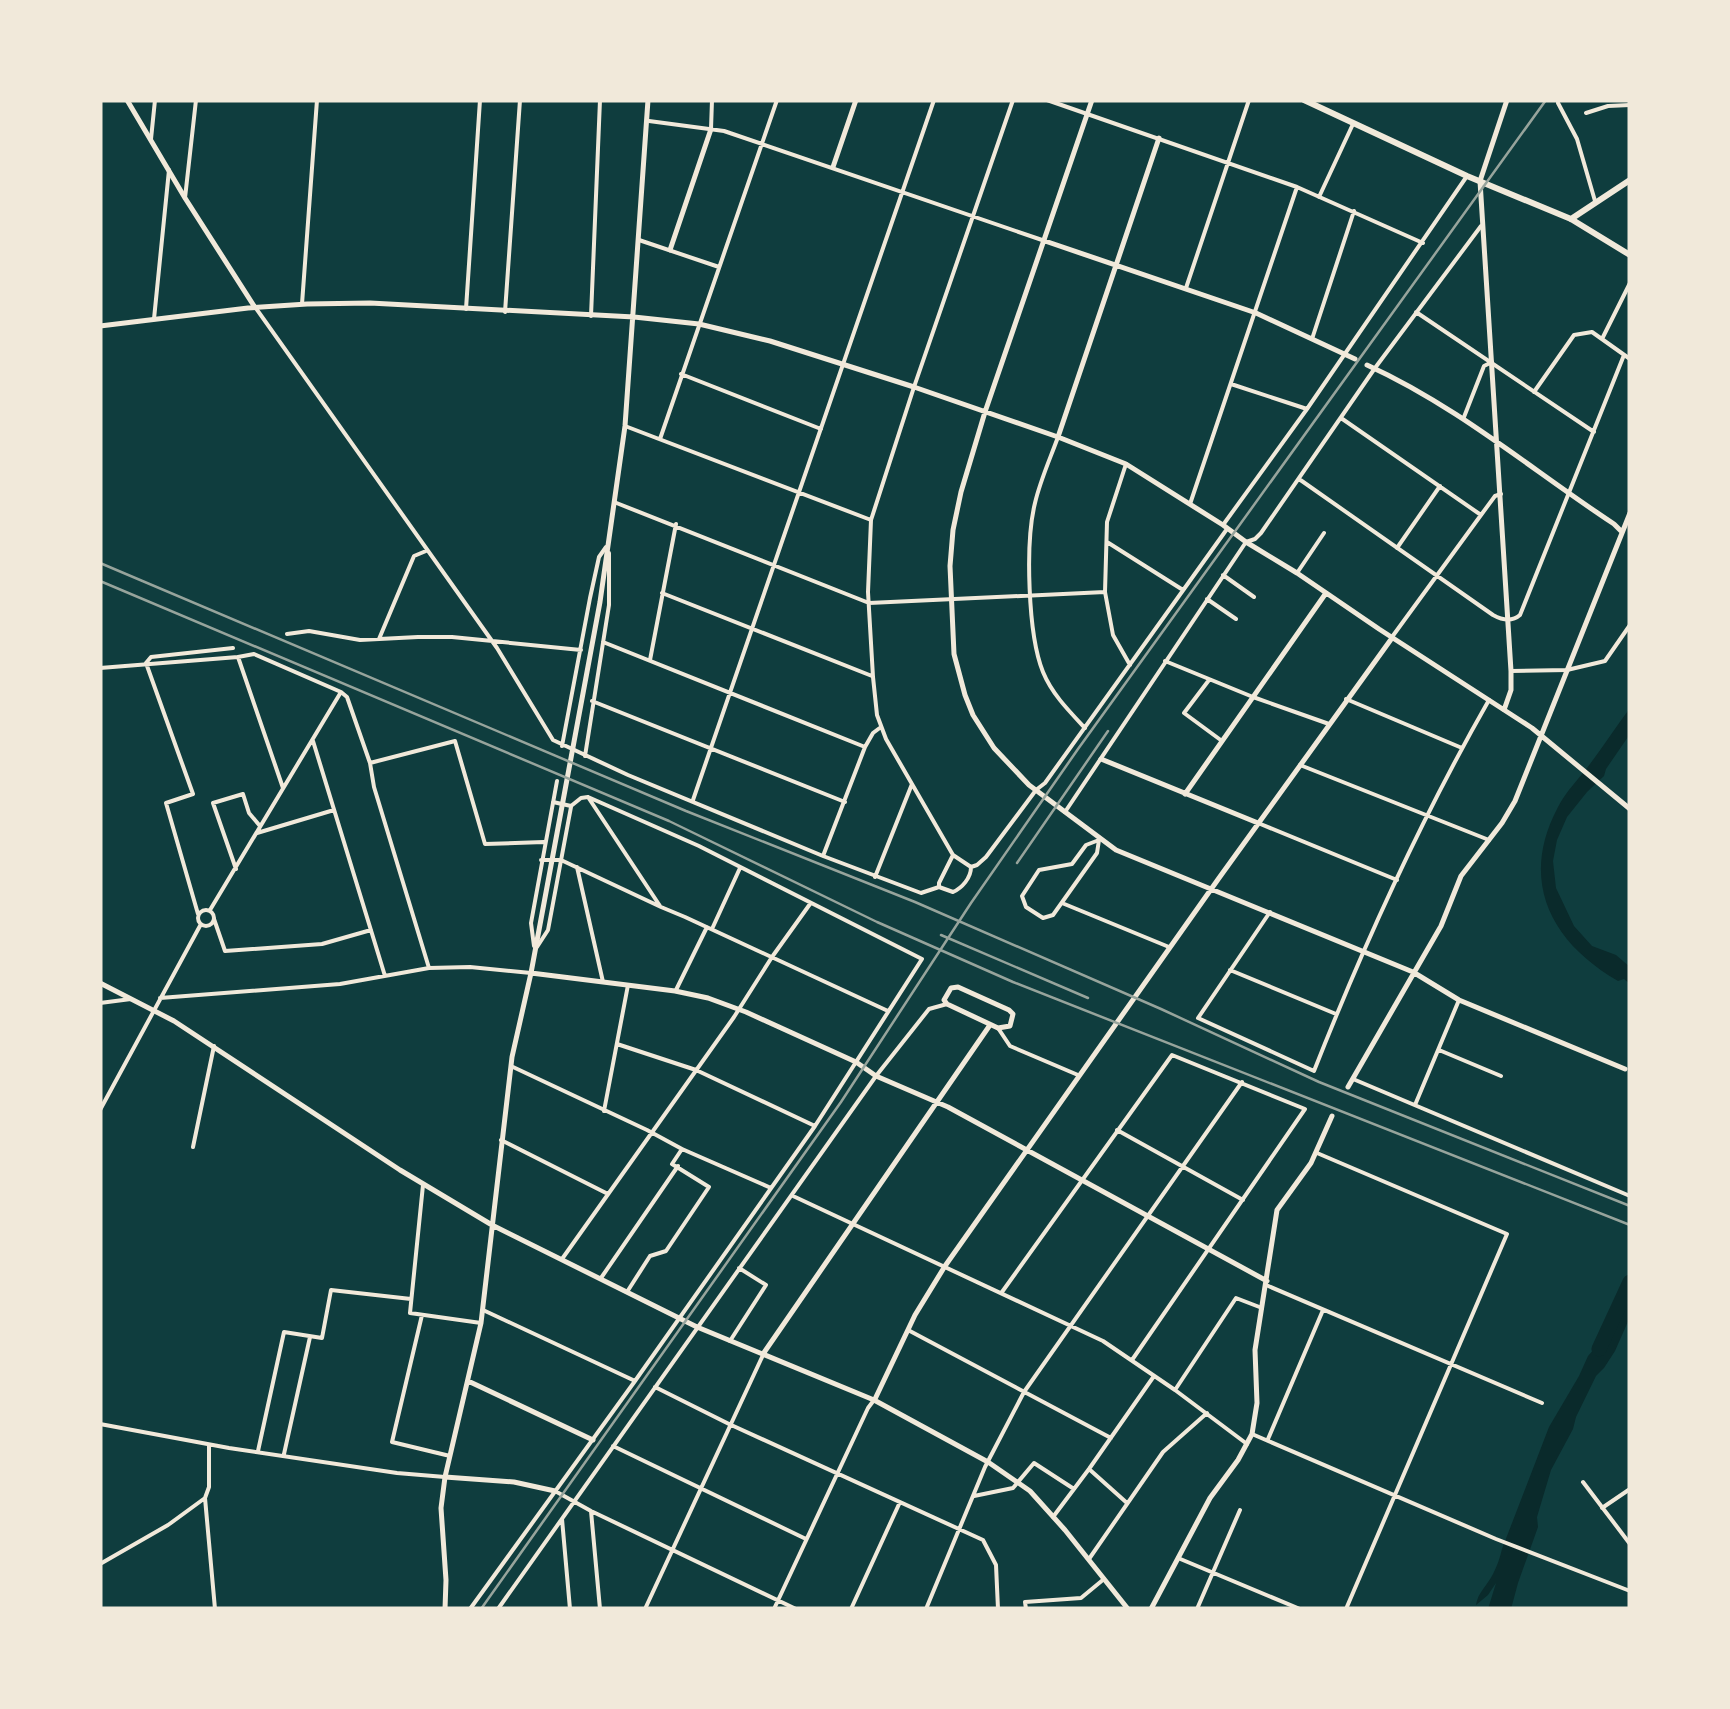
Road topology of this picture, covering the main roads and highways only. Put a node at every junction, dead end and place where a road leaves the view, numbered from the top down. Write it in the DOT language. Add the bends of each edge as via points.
graph roads {
  1 [pos="1304,100"];
  2 [pos="1630,180"];
  3 [pos="1571,220"];
  4 [pos="1630,255"];
  1 -- 3 [label="main road"];
  2 -- 3 [label="main road"];
  3 -- 4 [label="main road"];
}
